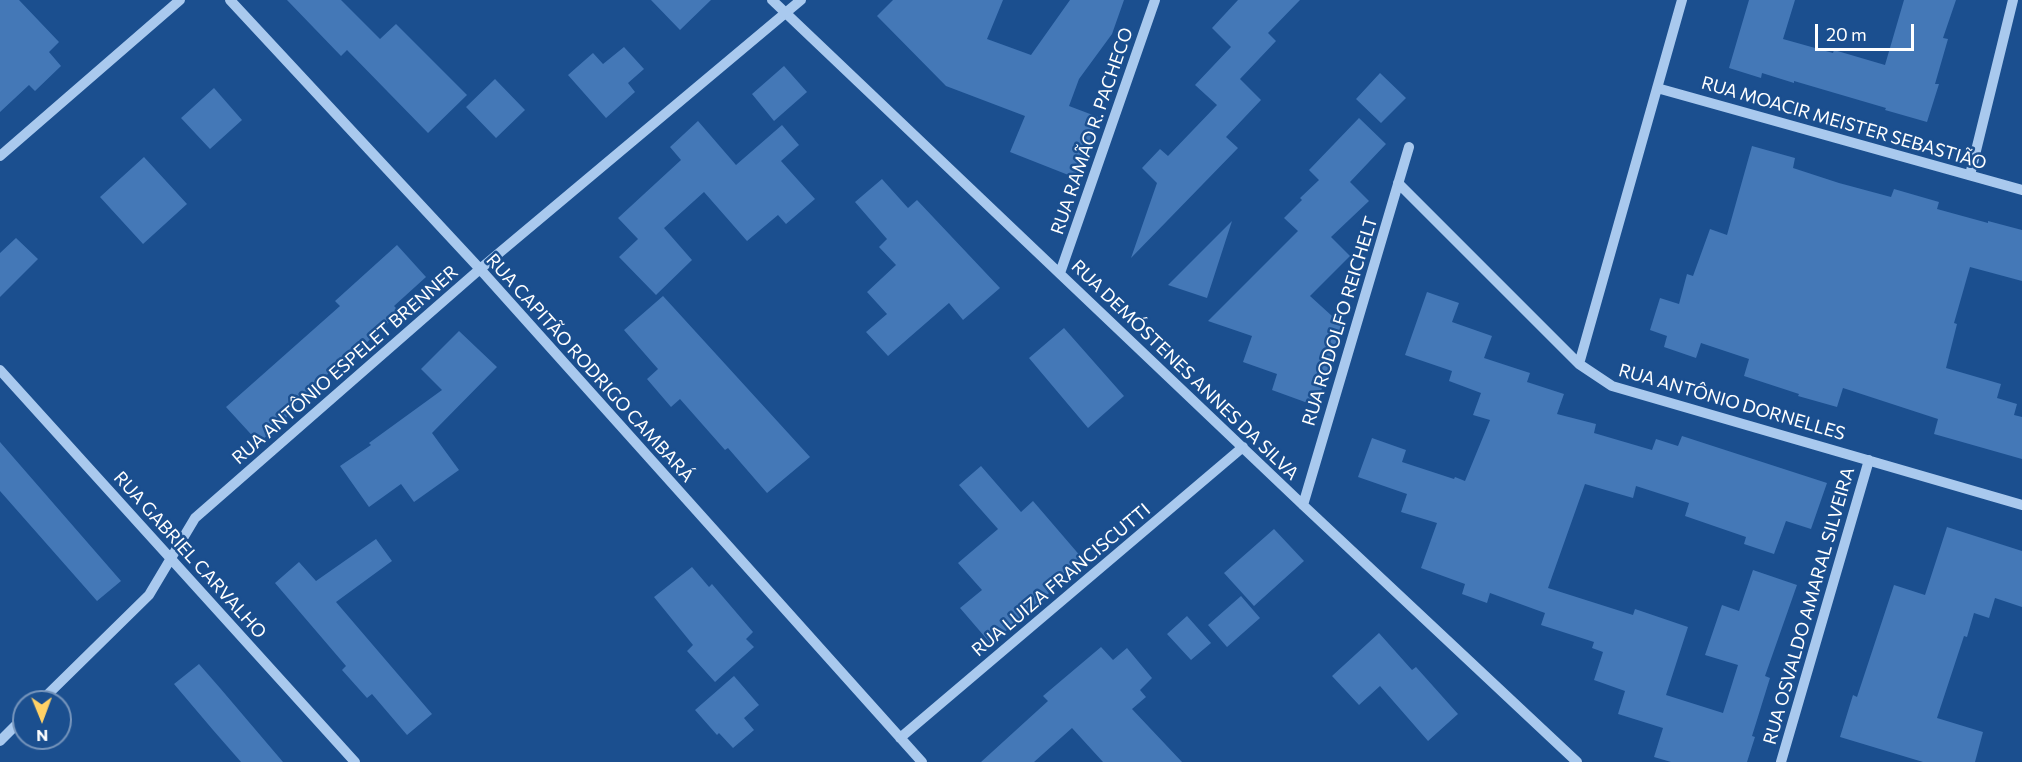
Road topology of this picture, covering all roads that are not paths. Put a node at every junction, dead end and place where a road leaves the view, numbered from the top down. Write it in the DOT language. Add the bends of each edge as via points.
graph roads {
  1 [pos="180,0"];
  2 [pos="230,0"];
  3 [pos="772,0"];
  4 [pos="801,0"];
  5 [pos="1155,0"];
  6 [pos="1682,0"];
  7 [pos="2013,0"];
  8 [pos="785,12"];
  9 [pos="1657,88"];
  10 [pos="1409,147"];
  11 [pos="0,156"];
  12 [pos="1970,176"];
  13 [pos="1398,183"];
  14 [pos="2022,190"];
  15 [pos="480,269"];
  16 [pos="1060,273"];
  17 [pos="1579,364"];
  18 [pos="0,370"];
  19 [pos="1243,447"];
  20 [pos="1869,459"];
  21 [pos="1303,505"];
  22 [pos="2022,505"];
  23 [pos="170,558"];
  24 [pos="52,690"];
  25 [pos="12,729"];
  26 [pos="900,738"];
  27 [pos="0,741"];
  28 [pos="355,762"];
  29 [pos="922,762"];
  30 [pos="1577,762"];
  31 [pos="1781,762"];
  1 -- 11 [label="street"];
  2 -- 15 [label="street, RUA CAPITÃO RODRIGO CAMBARÁ"];
  3 -- 8 [label="street, RUA DEMÓSTENES ANNES DA SILVA"];
  4 -- 8 [label="street, RUA ANTÔNIO ESPELET BRENNER"];
  5 -- 16 [label="street, RUA RAMÃO R. PACHECO"];
  6 -- 9 [label="street"];
  7 -- 12 [label="street"];
  8 -- 15 [label="street, RUA ANTÔNIO ESPELET BRENNER"];
  8 -- 16 [label="street, RUA DEMÓSTENES ANNES DA SILVA"];
  9 -- 12 [label="street, RUA MOACIR MEISTER SEBASTIÃO"];
  9 -- 17 [label="street"];
  10 -- 13 [label="street, RUA RODOLFO REICHELT"];
  12 -- 14 [label="street, RUA MOACIR MEISTER SEBASTIÃO"];
  13 -- 17 [label="street, RUA ANTÔNIO DORNELLES"];
  13 -- 21 [label="street, RUA RODOLFO REICHELT"];
  15 -- 23 [label="street, RUA ANTÔNIO ESPELET BRENNER" via="195,518"];
  15 -- 26 [label="street, RUA CAPITÃO RODRIGO CAMBARÁ"];
  16 -- 19 [label="street, RUA DEMÓSTENES ANNES DA SILVA"];
  17 -- 20 [label="street, RUA ANTÔNIO DORNELLES" via="1612,386"];
  18 -- 23 [label="street, RUA GABRIEL CARVALHO"];
  19 -- 21 [label="street, RUA DEMÓSTENES ANNES DA SILVA"];
  19 -- 26 [label="street, RUA LUIZA FRANCISCUTTI"];
  20 -- 22 [label="street, RUA ANTÔNIO DORNELLES"];
  20 -- 31 [label="street, RUA OSVALDO AMARAL SILVEIRA"];
  21 -- 30 [label="street, RUA DEMÓSTENES ANNES DA SILVA"];
  23 -- 24 [label="street, RUA ANTÔNIO ESPELET BRENNER" via="148,595"];
  23 -- 28 [label="street, RUA GABRIEL CARVALHO"];
  25 -- 27 [label="street"];
  26 -- 29 [label="street, RUA CAPITÃO RODRIGO CAMBARÁ"];
}
